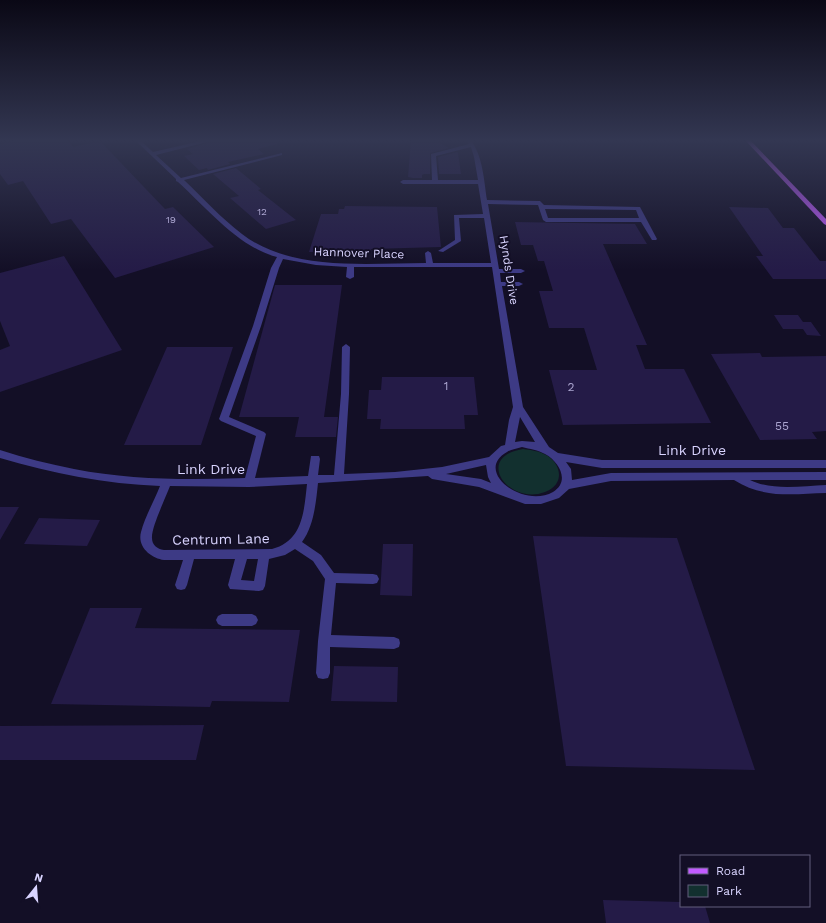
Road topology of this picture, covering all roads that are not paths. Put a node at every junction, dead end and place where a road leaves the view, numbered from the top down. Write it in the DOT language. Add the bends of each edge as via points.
graph roads {
  1 [pos="181,183"];
  2 [pos="403,183"];
  3 [pos="418,183"];
  4 [pos="481,183"];
  5 [pos="788,183"];
  6 [pos="484,202"];
  7 [pos="541,207"];
  8 [pos="487,216"];
  9 [pos="643,220"];
  10 [pos="826,223"];
  11 [pos="654,239"];
  12 [pos="441,251"];
  13 [pos="428,252"];
  14 [pos="281,256"];
  15 [pos="351,265"];
  16 [pos="430,265"];
  17 [pos="496,268"];
  18 [pos="521,271"];
  19 [pos="350,277"];
  20 [pos="498,284"];
  21 [pos="519,284"];
  22 [pos="346,347"];
  23 [pos="518,407"];
  24 [pos="510,446"];
  25 [pos="545,449"];
  26 [pos="0,454"];
  27 [pos="558,457"];
  28 [pos="315,458"];
  29 [pos="492,460"];
  30 [pos="826,464"];
  31 [pos="425,473"];
  32 [pos="826,476"];
  33 [pos="737,477"];
  34 [pos="312,479"];
  35 [pos="339,479"];
  36 [pos="166,483"];
  37 [pos="249,483"];
  38 [pos="564,486"];
  39 [pos="826,489"];
  40 [pos="505,493"];
  41 [pos="295,543"];
  42 [pos="190,555"];
  43 [pos="242,555"];
  44 [pos="264,555"];
  45 [pos="331,578"];
  46 [pos="373,579"];
  47 [pos="181,585"];
  48 [pos="222,620"];
  49 [pos="252,620"];
  50 [pos="324,641"];
  51 [pos="394,643"];
  52 [pos="323,673"];
  1 -- 14 [label="street, Hannover Place" via="240,236 257,247"];
  2 -- 3 [label="street"];
  4 -- 6 [label="street, Hynds Drive"];
  5 -- 10 [label="main road"];
  6 -- 7 [label="street" via="518,205 540,203"];
  6 -- 8 [label="street, Hynds Drive"];
  7 -- 9 [label="street" via="638,208"];
  7 -- 9 [label="street" via="546,220"];
  8 -- 12 [label="street" via="456,216 458,240"];
  8 -- 17 [label="street, Hynds Drive"];
  9 -- 11 [label="street"];
  13 -- 16 [label="street"];
  14 -- 15 [label="street, Hannover Place" via="317,263"];
  14 -- 37 [label="street" via="224,419 261,434"];
  15 -- 16 [label="street, Hannover Place"];
  15 -- 19 [label="street"];
  16 -- 17 [label="street, Hannover Place"];
  17 -- 18 [label="street, Hannover Place"];
  17 -- 20 [label="street, Hynds Drive"];
  20 -- 21 [label="street"];
  20 -- 23 [label="street, Hynds Drive"];
  22 -- 35 [label="street"];
  23 -- 24 [label="street, Hynds Drive"];
  23 -- 25 [label="street, Hynds Drive"];
  24 -- 25 [label="street" via="528,444"];
  24 -- 29 [label="street"];
  25 -- 27 [label="street"];
  26 -- 36 [label="street, Link Drive" via="75,473"];
  27 -- 30 [label="street, Link Drive" via="602,464"];
  27 -- 38 [label="street" via="567,474"];
  28 -- 34 [label="street"];
  29 -- 31 [label="street, Link Drive"];
  29 -- 40 [label="street" via="490,467 493,479"];
  31 -- 35 [label="street, Link Drive"];
  31 -- 40 [label="street, Link Drive" via="481,483"];
  32 -- 33 [label="street, Link Drive"];
  33 -- 38 [label="street, Link Drive" via="611,477"];
  33 -- 39 [label="street" via="758,488"];
  34 -- 35 [label="street, Link Drive"];
  34 -- 37 [label="street, Link Drive"];
  34 -- 41 [label="street" via="308,516"];
  36 -- 37 [label="street, Link Drive"];
  36 -- 42 [label="street, Centrum Lane" via="149,524 146,541 158,554"];
  38 -- 40 [label="street" via="552,497 539,501 525,500"];
  41 -- 44 [label="street, Centrum Lane" via="281,552"];
  41 -- 45 [label="street" via="317,558"];
  42 -- 43 [label="street, Centrum Lane"];
  42 -- 47 [label="street"];
  43 -- 44 [label="street, Centrum Lane"];
  43 -- 44 [label="street" via="234,585 259,586"];
  45 -- 46 [label="street"];
  45 -- 50 [label="street"];
  48 -- 49 [label="street"];
  50 -- 51 [label="street"];
  50 -- 52 [label="street"];
}
